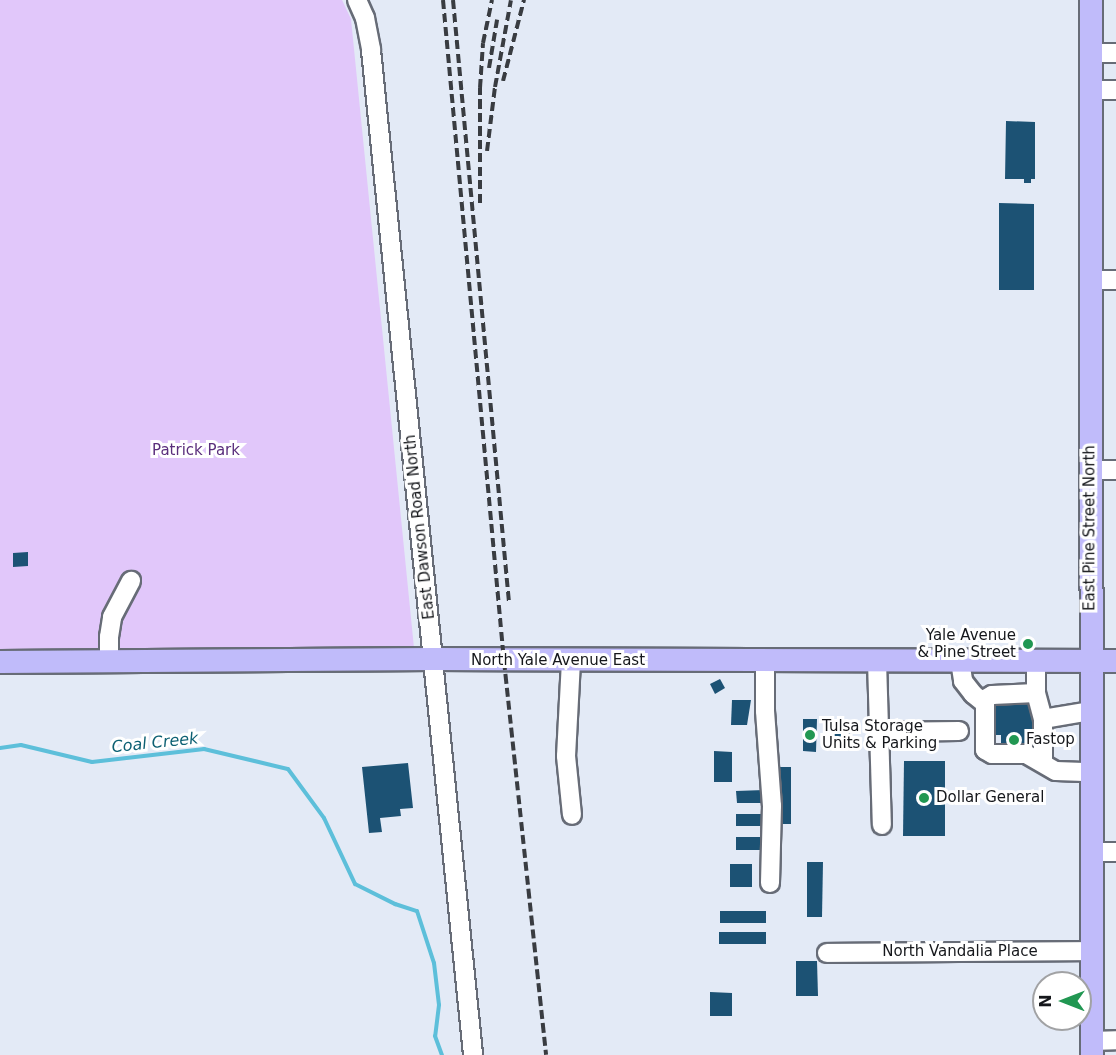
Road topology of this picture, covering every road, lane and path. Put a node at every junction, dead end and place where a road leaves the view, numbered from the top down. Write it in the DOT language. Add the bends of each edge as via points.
graph roads {
  1 [pos="357,0"];
  2 [pos="1091,0"];
  3 [pos="1091,53"];
  4 [pos="1116,53"];
  5 [pos="1091,90"];
  6 [pos="1116,90"];
  7 [pos="1091,280"];
  8 [pos="1116,280"];
  9 [pos="1091,470"];
  10 [pos="1116,470"];
  11 [pos="131,581"];
  12 [pos="433,659"];
  13 [pos="109,661"];
  14 [pos="571,661"];
  15 [pos="765,661"];
  16 [pos="877,661"];
  17 [pos="960,661"];
  18 [pos="1036,661"];
  19 [pos="1090,661"];
  20 [pos="1116,661"];
  21 [pos="0,662"];
  22 [pos="1036,693"];
  23 [pos="984,703"];
  24 [pos="1091,711"];
  25 [pos="1043,719"];
  26 [pos="959,731"];
  27 [pos="878,732"];
  28 [pos="1043,762"];
  29 [pos="1091,772"];
  30 [pos="572,815"];
  31 [pos="882,825"];
  32 [pos="1092,852"];
  33 [pos="1116,852"];
  34 [pos="770,883"];
  35 [pos="1092,951"];
  36 [pos="827,953"];
  37 [pos="1116,1040"];
  38 [pos="1092,1048"];
  39 [pos="473,1055"];
  1 -- 12 [label="street, East Dawson Road North" via="371,50"];
  2 -- 3 [label="main road, East Pine Street North"];
  3 -- 4 [label="street"];
  3 -- 5 [label="main road, East Pine Street North"];
  5 -- 6 [label="street"];
  5 -- 7 [label="main road, East Pine Street North"];
  7 -- 8 [label="street"];
  7 -- 9 [label="main road, East Pine Street North"];
  9 -- 10 [label="street"];
  9 -- 19 [label="main road, East Pine Street North"];
  11 -- 13 [label="street" via="112,617"];
  12 -- 13 [label="main road, North Yale Avenue East"];
  12 -- 14 [label="main road, North Yale Avenue East"];
  12 -- 39 [label="street, East Dawson Road North"];
  13 -- 21 [label="main road, North Yale Avenue East"];
  14 -- 15 [label="main road, North Yale Avenue East"];
  14 -- 30 [label="street" via="566,756"];
  15 -- 16 [label="main road, North Yale Avenue East"];
  15 -- 34 [label="street" via="772,806"];
  16 -- 17 [label="main road, North Yale Avenue East"];
  16 -- 27 [label="street"];
  17 -- 18 [label="main road, North Yale Avenue East"];
  17 -- 23 [label="street" via="963,681"];
  18 -- 19 [label="main road, North Yale Avenue East"];
  18 -- 22 [label="street"];
  19 -- 20 [label="main road, North Yale Avenue East"];
  19 -- 24 [label="main road, East Pine Street North"];
  22 -- 23 [label="street" via="992,695"];
  22 -- 25 [label="street"];
  23 -- 28 [label="street" via="985,750 992,754 1026,754"];
  24 -- 25 [label="street"];
  24 -- 29 [label="main road, East Pine Street North"];
  25 -- 28 [label="street"];
  26 -- 27 [label="street"];
  27 -- 31 [label="street"];
  28 -- 29 [label="street" via="1056,771"];
  29 -- 32 [label="main road, East Pine Street North"];
  32 -- 33 [label="street"];
  32 -- 35 [label="main road, East Pine Street North"];
  35 -- 36 [label="street, North Vandalia Place"];
  35 -- 38 [label="main road, East Pine Street North"];
  37 -- 38 [label="street"];
}
